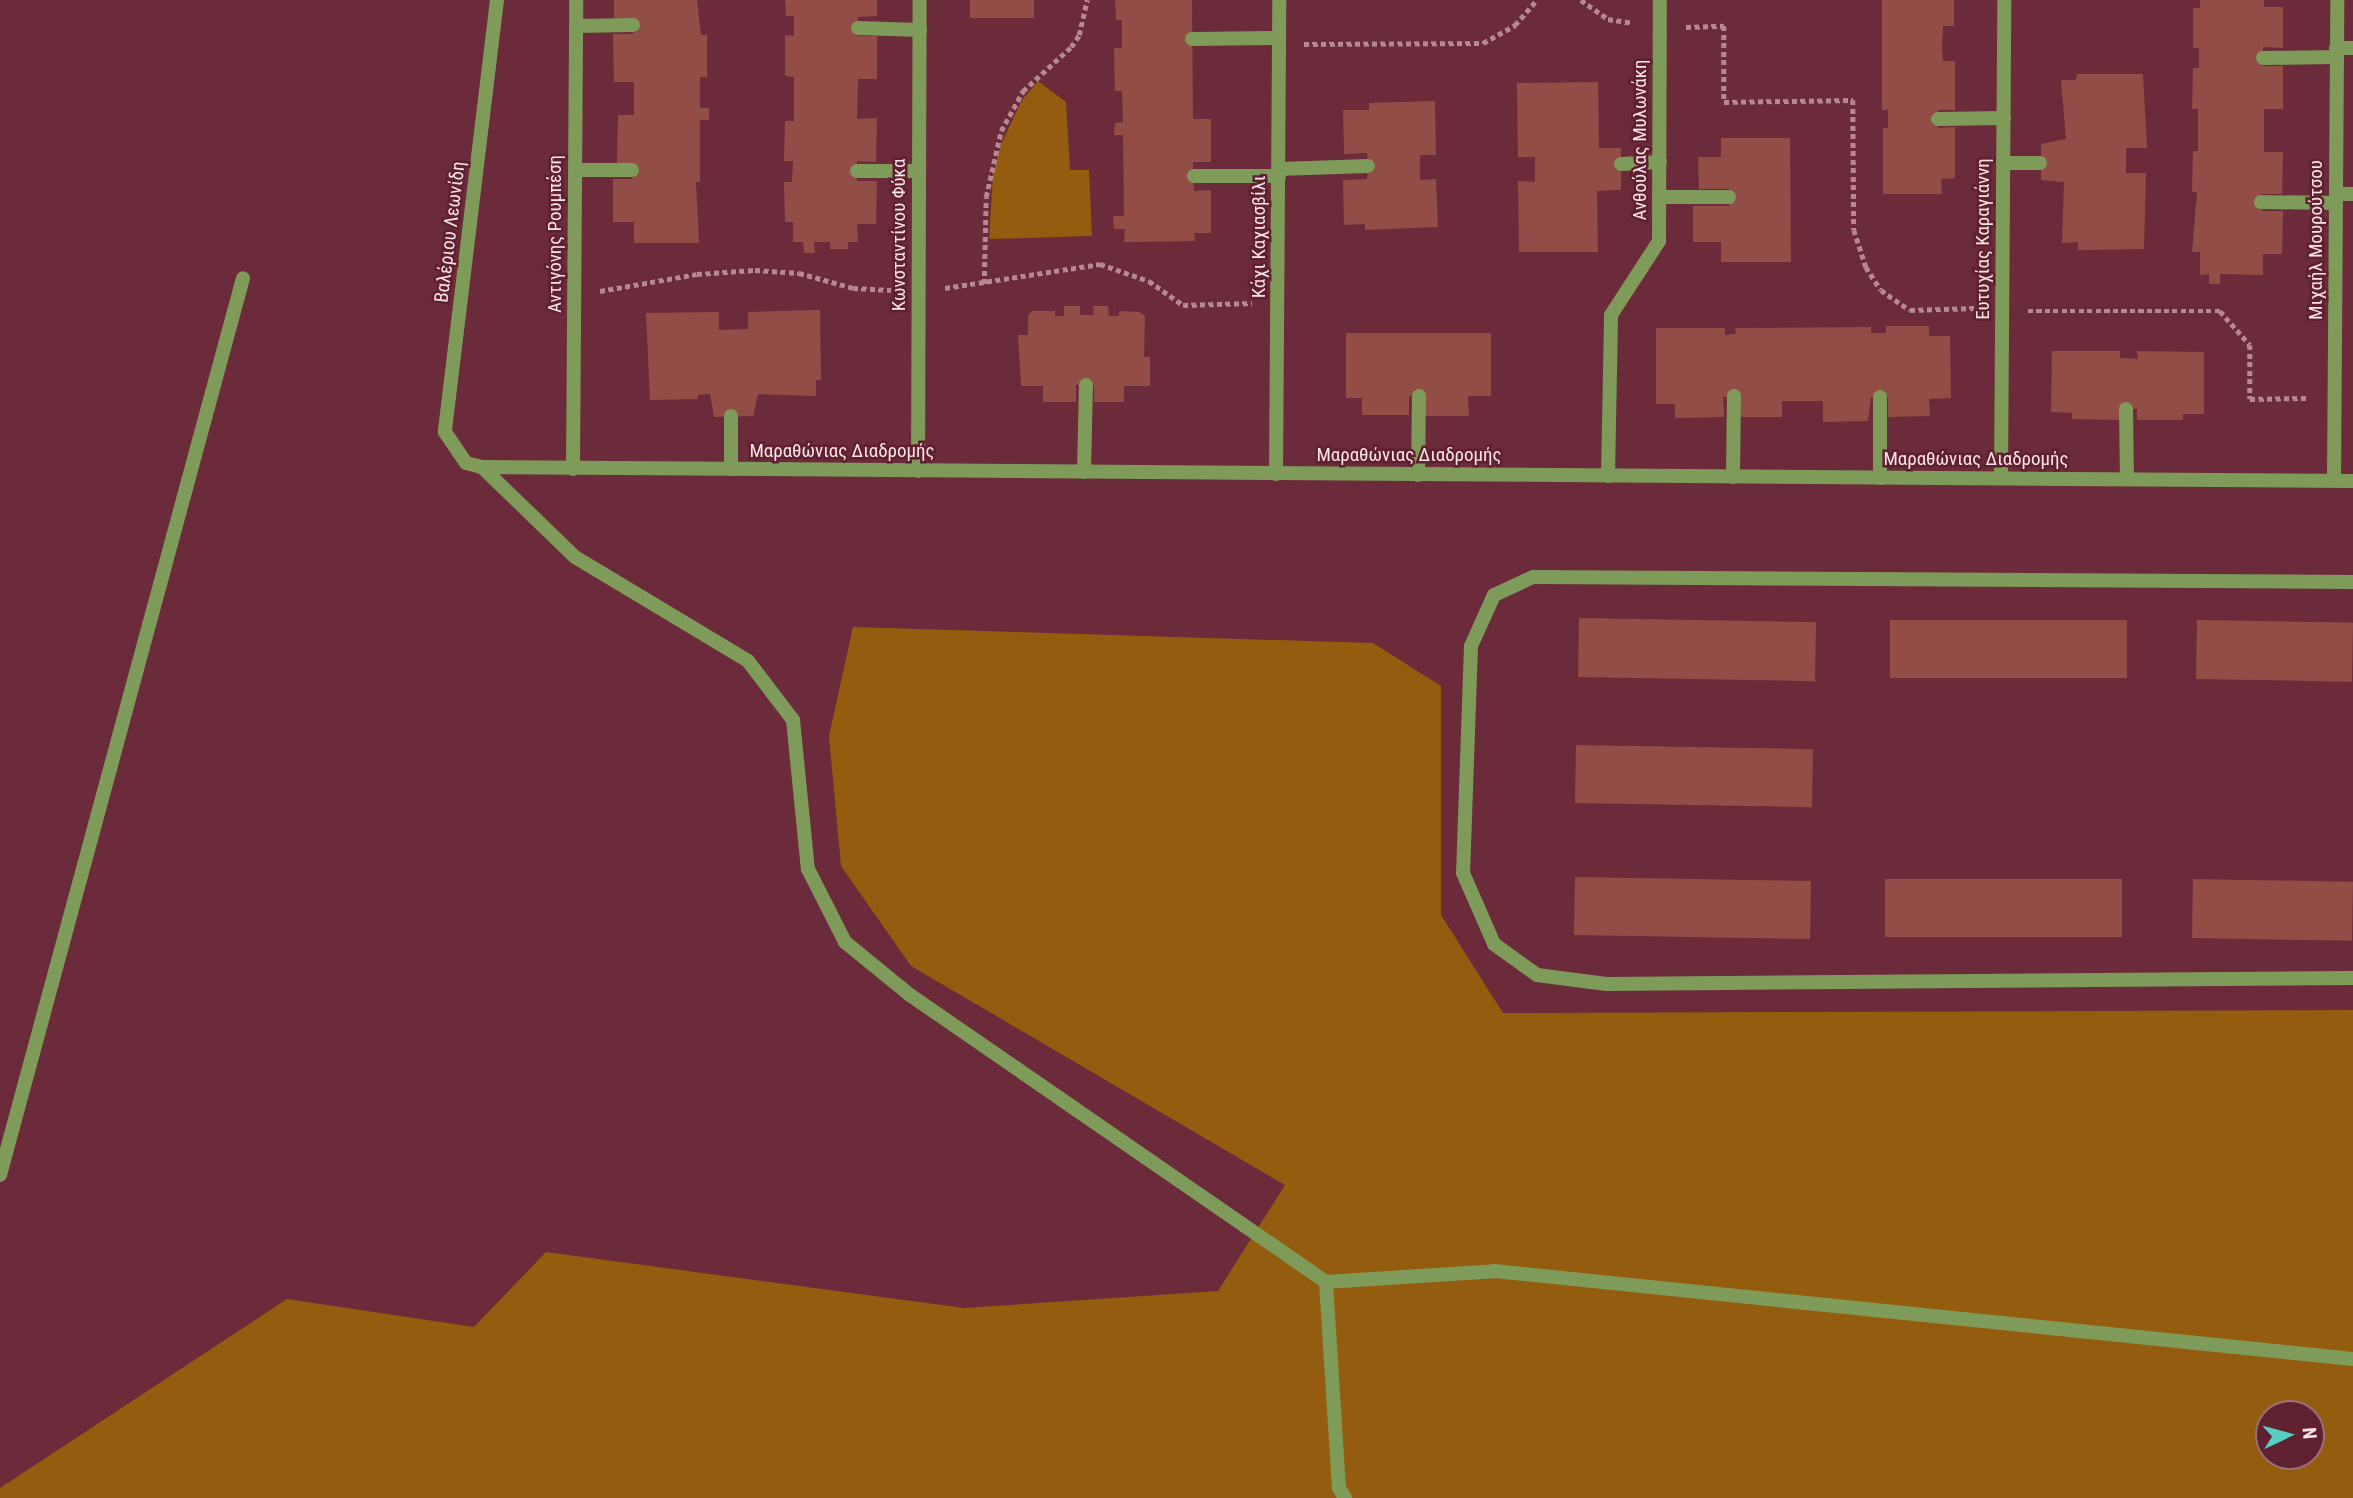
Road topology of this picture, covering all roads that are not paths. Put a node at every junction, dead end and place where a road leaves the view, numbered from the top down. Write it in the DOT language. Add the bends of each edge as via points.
graph roads {
  1 [pos="497,0"];
  2 [pos="576,0"];
  3 [pos="920,0"];
  4 [pos="1279,0"];
  5 [pos="1660,0"];
  6 [pos="2004,0"];
  7 [pos="2337,0"];
  8 [pos="633,25"];
  9 [pos="576,26"];
  10 [pos="858,29"];
  11 [pos="920,30"];
  12 [pos="1192,39"];
  13 [pos="1279,41"];
  14 [pos="2353,48"];
  15 [pos="2337,52"];
  16 [pos="2263,58"];
  17 [pos="2004,118"];
  18 [pos="1938,119"];
  19 [pos="1660,162"];
  20 [pos="2003,163"];
  21 [pos="2040,163"];
  22 [pos="1621,164"];
  23 [pos="1368,166"];
  24 [pos="575,170"];
  25 [pos="632,170"];
  26 [pos="857,170"];
  27 [pos="919,171"];
  28 [pos="1279,172"];
  29 [pos="1194,176"];
  30 [pos="2353,194"];
  31 [pos="1659,197"];
  32 [pos="1730,197"];
  33 [pos="2336,199"];
  34 [pos="2261,202"];
  35 [pos="243,278"];
  36 [pos="1086,385"];
  37 [pos="1419,396"];
  38 [pos="1734,396"];
  39 [pos="1880,397"];
  40 [pos="2126,408"];
  41 [pos="731,416"];
  42 [pos="466,463"];
  43 [pos="482,467"];
  44 [pos="573,469"];
  45 [pos="731,470"];
  46 [pos="918,471"];
  47 [pos="1084,472"];
  48 [pos="1276,474"];
  49 [pos="1418,475"];
  50 [pos="1608,476"];
  51 [pos="1733,477"];
  52 [pos="1880,478"];
  53 [pos="2001,478"];
  54 [pos="2127,479"];
  55 [pos="2334,481"];
  56 [pos="2353,481"];
  57 [pos="2353,582"];
  58 [pos="2353,978"];
  59 [pos="0,1175"];
  60 [pos="1326,1282"];
  61 [pos="2353,1359"];
  62 [pos="1345,1498"];
  1 -- 42 [label="street, Βαλέριου Λεωνίδη" via="445,432"];
  2 -- 9 [label="street, Αντιγόνης Ρουμπέση"];
  3 -- 11 [label="street, Κωνσταντίνου Φύκα"];
  4 -- 13 [label="street, Κάχι Καχιασβίλι"];
  5 -- 19 [label="street, Ανθούλας Μυλωνάκη"];
  6 -- 17 [label="street, Ευτυχίας Καραγιάννη"];
  7 -- 15 [label="street, Μιχαήλ Μουρούτσου"];
  8 -- 9 [label="street"];
  9 -- 24 [label="street, Αντιγόνης Ρουμπέση"];
  10 -- 11 [label="street"];
  11 -- 27 [label="street, Κωνσταντίνου Φύκα"];
  12 -- 13 [label="street"];
  13 -- 28 [label="street, Κάχι Καχιασβίλι"];
  14 -- 15 [label="street"];
  15 -- 16 [label="street"];
  15 -- 33 [label="street, Μιχαήλ Μουρούτσου"];
  17 -- 18 [label="street"];
  17 -- 20 [label="street, Ευτυχίας Καραγιάννη"];
  19 -- 22 [label="street"];
  19 -- 31 [label="street, Ανθούλας Μυλωνάκη"];
  20 -- 21 [label="street"];
  20 -- 53 [label="street, Ευτυχίας Καραγιάννη"];
  23 -- 28 [label="street"];
  24 -- 25 [label="street"];
  24 -- 44 [label="street, Αντιγόνης Ρουμπέση"];
  26 -- 27 [label="street"];
  27 -- 46 [label="street, Κωνσταντίνου Φύκα"];
  28 -- 29 [label="street"];
  28 -- 48 [label="street, Κάχι Καχιασβίλι"];
  30 -- 33 [label="street"];
  31 -- 32 [label="street"];
  31 -- 50 [label="street, Ανθούλας Μυλωνάκη" via="1659,241 1611,315"];
  33 -- 34 [label="street"];
  33 -- 55 [label="street, Μιχαήλ Μουρούτσου"];
  35 -- 59 [label="street"];
  36 -- 47 [label="street"];
  37 -- 49 [label="street"];
  38 -- 51 [label="street"];
  39 -- 52 [label="street"];
  40 -- 54 [label="street"];
  41 -- 45 [label="street"];
  42 -- 43 [label="street, Μαραθώνιας Διαδρομής"];
  43 -- 44 [label="street, Μαραθώνιας Διαδρομής"];
  43 -- 60 [label="street" via="575,557 748,661 793,720 808,869 845,942 911,995"];
  44 -- 45 [label="street, Μαραθώνιας Διαδρομής"];
  45 -- 46 [label="street, Μαραθώνιας Διαδρομής"];
  46 -- 47 [label="street, Μαραθώνιας Διαδρομής"];
  47 -- 48 [label="street, Μαραθώνιας Διαδρομής"];
  48 -- 49 [label="street, Μαραθώνιας Διαδρομής"];
  49 -- 50 [label="street, Μαραθώνιας Διαδρομής"];
  50 -- 51 [label="street, Μαραθώνιας Διαδρομής"];
  51 -- 52 [label="street, Μαραθώνιας Διαδρομής"];
  52 -- 53 [label="street, Μαραθώνιας Διαδρομής"];
  53 -- 54 [label="street, Μαραθώνιας Διαδρομής"];
  54 -- 55 [label="street, Μαραθώνιας Διαδρομής"];
  55 -- 56 [label="street, Μαραθώνιας Διαδρομής"];
  57 -- 58 [label="street" via="1533,578 1494,595 1471,646 1464,873 1494,944 1537,975 1606,984"];
  60 -- 61 [label="street" via="1494,1271"];
  60 -- 62 [label="street" via="1339,1488"];
}
